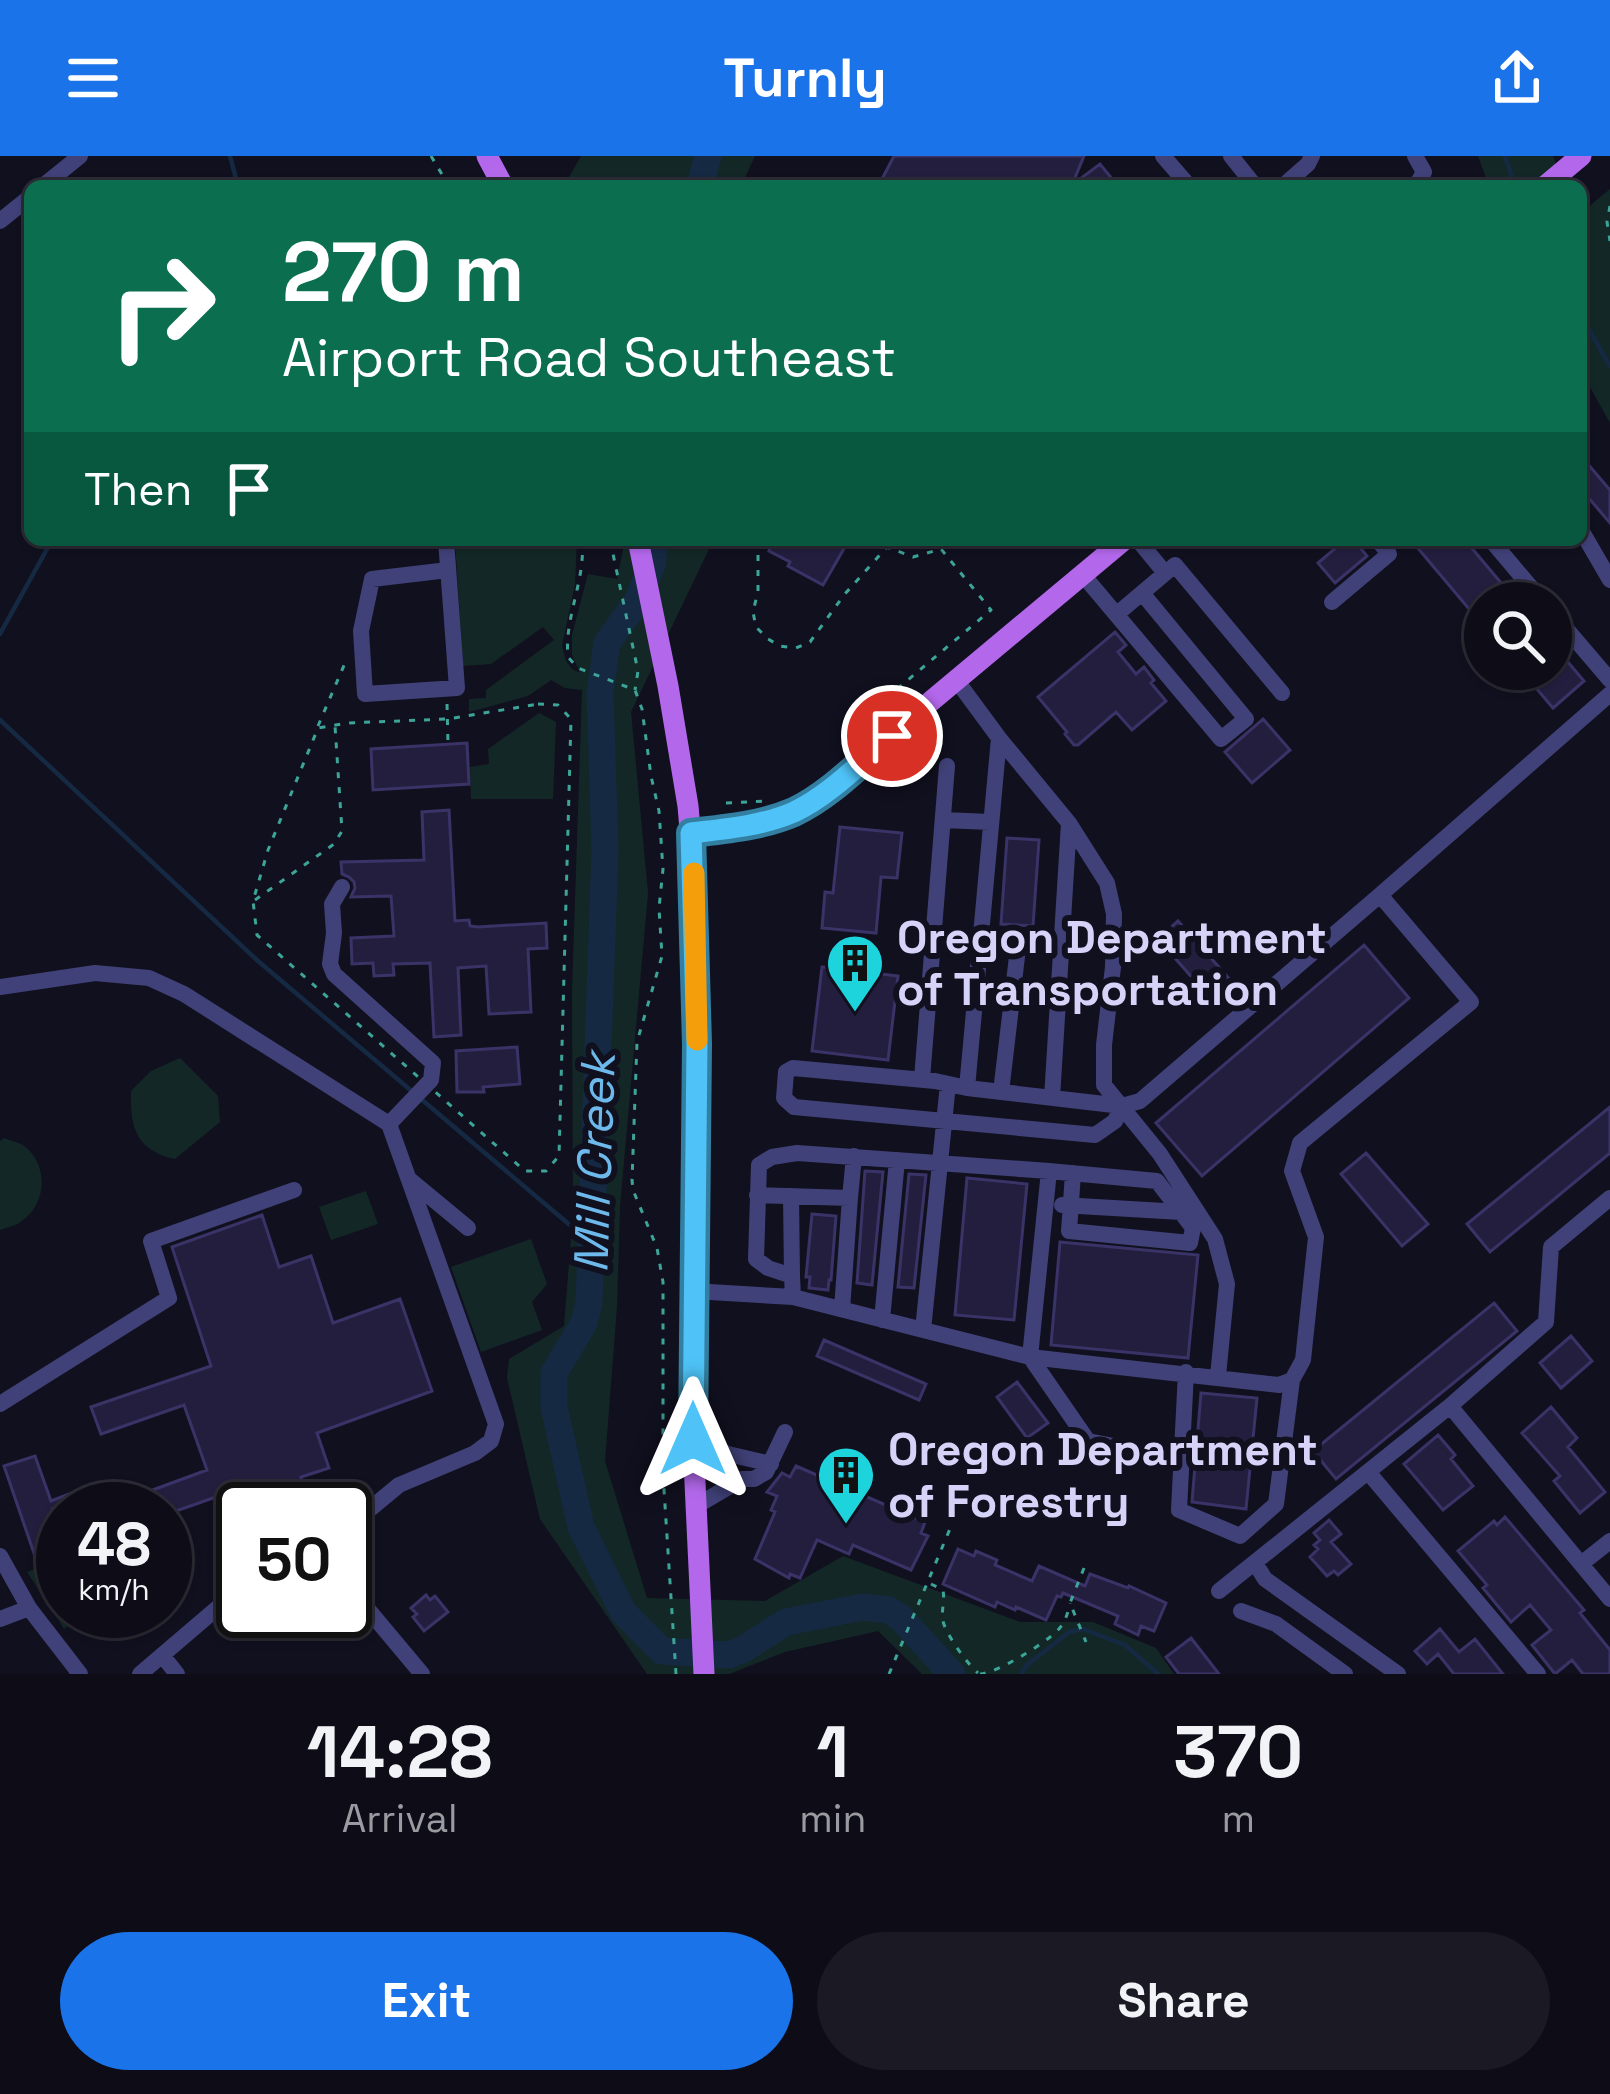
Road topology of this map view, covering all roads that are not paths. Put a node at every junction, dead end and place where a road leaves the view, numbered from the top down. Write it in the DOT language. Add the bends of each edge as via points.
graph roads {
  1 [pos="80,156"];
  2 [pos="1163,156"];
  3 [pos="1231,156"];
  4 [pos="1312,156"];
  5 [pos="1581,156"];
  6 [pos="51,180"];
  7 [pos="1184,180"];
  8 [pos="1250,180"];
  9 [pos="1290,180"];
  10 [pos="1552,180"];
  11 [pos="24,202"];
  12 [pos="0,221"];
  13 [pos="1587,540"];
  14 [pos="446,546"];
  15 [pos="639,546"];
  16 [pos="1117,546"];
  17 [pos="1143,546"];
  18 [pos="1383,546"];
  19 [pos="1496,546"];
  20 [pos="448,570"];
  21 [pos="1166,573"];
  22 [pos="1083,575"];
  23 [pos="1610,580"];
  24 [pos="1526,582"];
  25 [pos="1142,593"];
  26 [pos="1332,602"];
  27 [pos="1117,614"];
  28 [pos="1572,639"];
  29 [pos="957,681"];
  30 [pos="1610,691"];
  31 [pos="1282,693"];
  32 [pos="999,738"];
  33 [pos="947,766"];
  34 [pos="943,820"];
  35 [pos="990,822"];
  36 [pos="1069,823"];
  37 [pos="691,833"];
  38 [pos="342,887"];
  39 [pos="1380,895"];
  40 [pos="981,942"];
  41 [pos="0,987"];
  42 [pos="943,1083"];
  43 [pos="1001,1092"];
  44 [pos="1052,1098"];
  45 [pos="1122,1106"];
  46 [pos="937,1119"];
  47 [pos="389,1124"];
  48 [pos="854,1156"];
  49 [pos="897,1160"];
  50 [pos="941,1164"];
  51 [pos="1048,1171"];
  52 [pos="1073,1173"];
  53 [pos="409,1179"];
  54 [pos="294,1190"];
  55 [pos="757,1195"];
  56 [pos="791,1196"];
  57 [pos="850,1198"];
  58 [pos="1610,1198"];
  59 [pos="1046,1204"];
  60 [pos="1071,1206"];
  61 [pos="1181,1212"];
  62 [pos="468,1228"];
  63 [pos="793,1276"];
  64 [pos="693,1291"];
  65 [pos="794,1297"];
  66 [pos="842,1310"];
  67 [pos="883,1320"];
  68 [pos="923,1330"];
  69 [pos="1030,1357"];
  70 [pos="1186,1372"];
  71 [pos="1218,1376"];
  72 [pos="1292,1380"];
  73 [pos="0,1404"];
  74 [pos="1450,1406"];
  75 [pos="785,1432"];
  76 [pos="693,1439"];
  77 [pos="1181,1460"];
  78 [pos="771,1464"];
  79 [pos="1369,1472"];
  80 [pos="696,1506"];
  81 [pos="372,1508"];
  82 [pos="1610,1540"];
  83 [pos="0,1556"];
  84 [pos="1255,1563"];
  85 [pos="1581,1564"];
  86 [pos="1219,1591"];
  87 [pos="1610,1599"];
  88 [pos="29,1608"];
  89 [pos="216,1609"];
  90 [pos="1241,1611"];
  91 [pos="372,1617"];
  92 [pos="0,1619"];
  93 [pos="162,1655"];
  94 [pos="80,1674"];
  95 [pos="140,1674"];
  96 [pos="177,1674"];
  97 [pos="422,1674"];
  98 [pos="704,1674"];
  99 [pos="1346,1674"];
  100 [pos="1399,1674"];
  101 [pos="1538,1674"];
  1 -- 6 [label="street"];
  2 -- 7 [label="street"];
  3 -- 8 [label="street"];
  4 -- 9 [label="street"];
  5 -- 10 [label="main road"];
  11 -- 12 [label="street"];
  13 -- 23 [label="street"];
  14 -- 20 [label="street"];
  15 -- 37 [label="main road"];
  16 -- 22 [label="main road"];
  17 -- 21 [label="street"];
  18 -- 26 [label="street" via="1389,554"];
  19 -- 24 [label="street"];
  20 -- 20 [label="street" via="457,688 364,694 361,632 372,579"];
  21 -- 25 [label="street"];
  21 -- 31 [label="street" via="1175,565"];
  22 -- 27 [label="street"];
  22 -- 29 [label="main road"];
  25 -- 27 [label="street"];
  25 -- 27 [label="street" via="1246,719 1221,739"];
  28 -- 30 [label="street"];
  29 -- 32 [label="street"];
  29 -- 37 [label="main road" via="808,804 765,821"];
  30 -- 39 [label="street"];
  32 -- 35 [label="street"];
  32 -- 36 [label="street"];
  33 -- 34 [label="street"];
  34 -- 35 [label="street"];
  34 -- 42 [label="street"];
  35 -- 40 [label="street"];
  36 -- 44 [label="street"];
  36 -- 45 [label="street" via="1107,883 1114,914 1104,1085"];
  37 -- 64 [label="main road"];
  38 -- 47 [label="street" via="332,904 334,974 433,1063 431,1080"];
  39 -- 45 [label="street" via="1140,1101"];
  39 -- 72 [label="street" via="1471,1002 1300,1143 1292,1171 1316,1237 1303,1360"];
  40 -- 42 [label="street"];
  40 -- 43 [label="street" via="1018,948"];
  41 -- 47 [label="street" via="94,973 149,978"];
  42 -- 43 [label="street"];
  42 -- 46 [label="street"];
  42 -- 46 [label="street" via="786,1072 784,1098 794,1107"];
  43 -- 44 [label="street"];
  44 -- 45 [label="street"];
  45 -- 46 [label="street" via="1095,1136"];
  45 -- 71 [label="street" via="1215,1239 1227,1284"];
  46 -- 50 [label="street"];
  47 -- 53 [label="street"];
  48 -- 49 [label="street"];
  48 -- 55 [label="street" via="772,1157 760,1165"];
  48 -- 57 [label="street"];
  49 -- 50 [label="street"];
  49 -- 67 [label="street"];
  50 -- 51 [label="street"];
  50 -- 68 [label="street"];
  51 -- 52 [label="street"];
  51 -- 59 [label="street"];
  52 -- 60 [label="street"];
  52 -- 61 [label="street" via="1157,1181"];
  53 -- 62 [label="street"];
  53 -- 81 [label="street" via="496,1424 491,1442 475,1453 400,1485"];
  54 -- 73 [label="street" via="151,1241 169,1298"];
  55 -- 56 [label="street"];
  55 -- 63 [label="street" via="756,1259"];
  56 -- 57 [label="street"];
  56 -- 63 [label="street"];
  57 -- 66 [label="street"];
  58 -- 74 [label="street" via="1551,1247 1546,1322"];
  59 -- 60 [label="street"];
  59 -- 69 [label="street"];
  60 -- 61 [label="street"];
  60 -- 61 [label="street" via="1069,1231 1190,1243 1193,1228"];
  63 -- 65 [label="street"];
  64 -- 65 [label="street"];
  64 -- 76 [label="main road"];
  65 -- 66 [label="street"];
  66 -- 67 [label="street"];
  67 -- 68 [label="street"];
  68 -- 69 [label="street"];
  69 -- 70 [label="street"];
  69 -- 77 [label="street" via="1088,1441"];
  70 -- 71 [label="street"];
  70 -- 77 [label="street"];
  71 -- 72 [label="street"];
  72 -- 77 [label="street" via="1276,1504 1240,1536 1179,1510"];
  74 -- 79 [label="street"];
  74 -- 85 [label="street"];
  75 -- 78 [label="street"];
  76 -- 78 [label="street"];
  76 -- 80 [label="main road"];
  78 -- 80 [label="street"];
  79 -- 84 [label="street"];
  79 -- 101 [label="street"];
  80 -- 98 [label="main road"];
  82 -- 85 [label="street"];
  83 -- 88 [label="street"];
  84 -- 86 [label="street"];
  84 -- 100 [label="street" via="1265,1579"];
  85 -- 87 [label="street"];
  88 -- 92 [label="street"];
  88 -- 94 [label="street"];
  89 -- 93 [label="street"];
  90 -- 99 [label="street" via="1276,1624"];
  91 -- 97 [label="street"];
  93 -- 95 [label="street"];
  93 -- 96 [label="street"];
}
